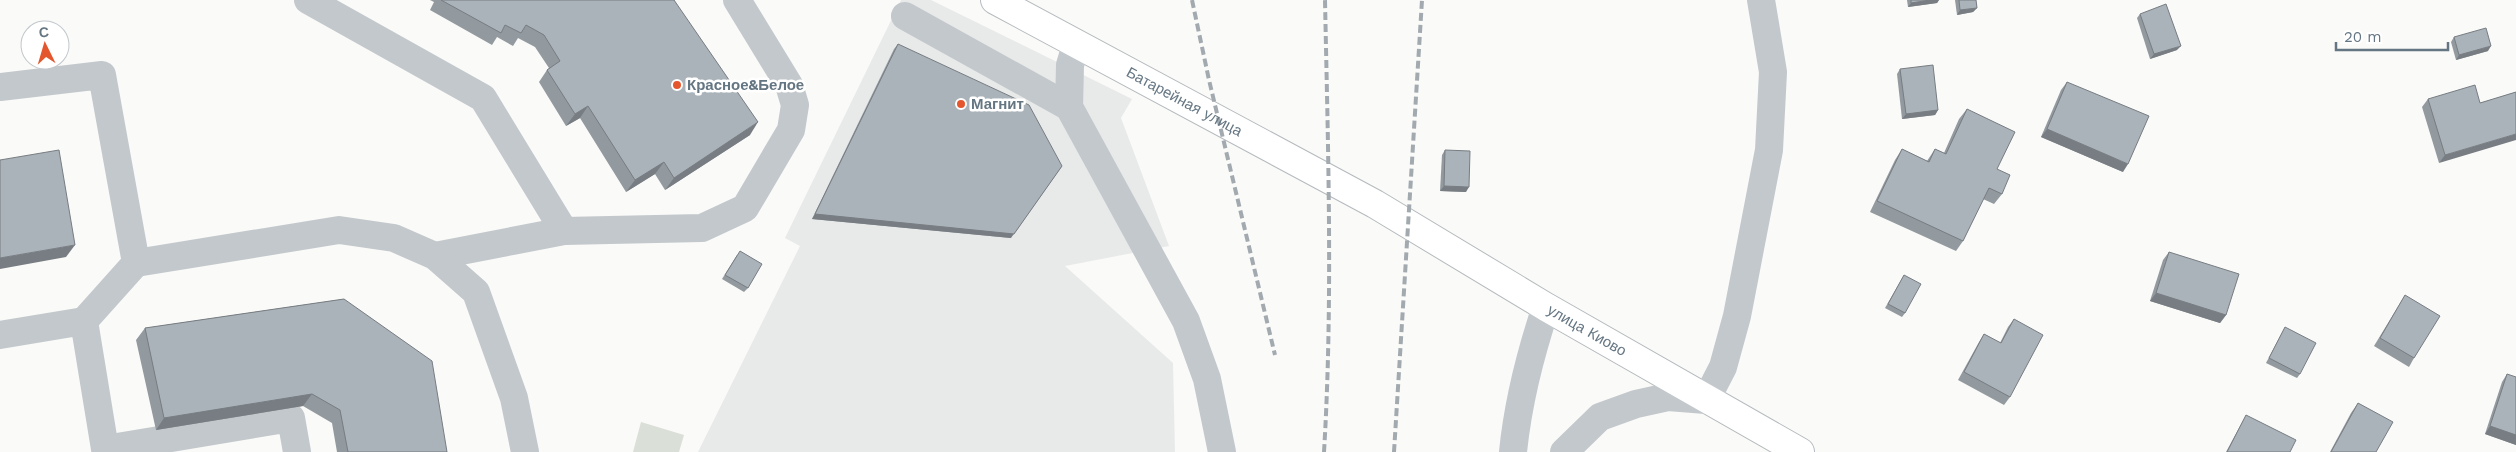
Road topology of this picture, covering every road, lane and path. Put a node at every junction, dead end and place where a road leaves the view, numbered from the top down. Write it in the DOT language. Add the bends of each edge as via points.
graph roads {
  1 [pos="308,0"];
  2 [pos="737,0"];
  3 [pos="995,0"];
  4 [pos="1761,0"];
  5 [pos="905,16"];
  6 [pos="1076,46"];
  7 [pos="0,86"];
  8 [pos="1069,107"];
  9 [pos="1375,204"];
  10 [pos="564,231"];
  11 [pos="435,256"];
  12 [pos="136,264"];
  13 [pos="1546,308"];
  14 [pos="84,321"];
  15 [pos="0,335"];
  16 [pos="1706,400"];
  17 [pos="297,452"];
  18 [pos="525,452"];
  19 [pos="1222,452"];
  20 [pos="1513,452"];
  21 [pos="1564,452"];
  22 [pos="1800,452"];
  1 -- 10 [label="street" via="483,98"];
  2 -- 10 [label="street" via="789,85 794,106 791,130 746,208 702,228"];
  3 -- 6 [label="main road, Батарейная улица"];
  4 -- 16 [label="street" via="1774,72 1769,150 1737,316 1722,367"];
  5 -- 8 [label="street"];
  6 -- 8 [label="street" via="1070,65"];
  6 -- 9 [label="main road, Батарейная улица"];
  7 -- 12 [label="street" via="102,75"];
  8 -- 19 [label="street" via="1186,321 1207,379"];
  9 -- 13 [label="main road, улица Киово"];
  10 -- 11 [label="street"];
  11 -- 12 [label="street" via="394,238 339,230"];
  11 -- 18 [label="street" via="476,292 514,398"];
  12 -- 14 [label="street"];
  13 -- 16 [label="main road, улица Киово"];
  13 -- 20 [label="street" via="1528,360"];
  14 -- 15 [label="street"];
  14 -- 17 [label="street" via="106,449 291,418"];
  16 -- 21 [label="street" via="1668,397 1627,407 1600,417"];
  16 -- 22 [label="main road, улица Киово"];
}
